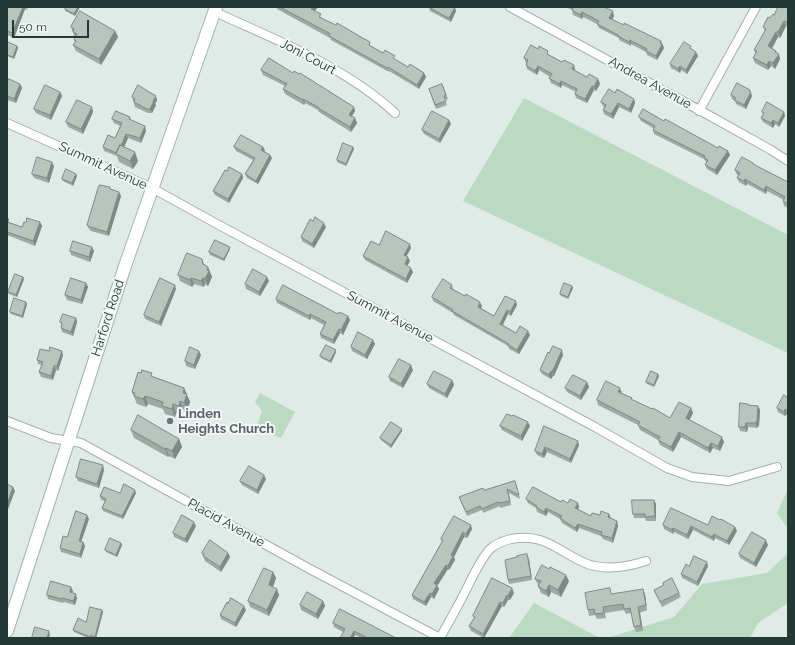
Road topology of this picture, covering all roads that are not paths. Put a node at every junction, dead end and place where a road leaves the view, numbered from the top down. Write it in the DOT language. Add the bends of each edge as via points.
graph roads {
  1 [pos="510,7"];
  2 [pos="756,7"];
  3 [pos="216,9"];
  4 [pos="699,111"];
  5 [pos="395,112"];
  6 [pos="7,123"];
  7 [pos="788,161"];
  8 [pos="152,188"];
  9 [pos="7,421"];
  10 [pos="68,441"];
  11 [pos="777,467"];
  12 [pos="646,561"];
  13 [pos="7,631"];
  14 [pos="440,638"];
  1 -- 4 [label="street, Andrea Avenue"];
  2 -- 4 [label="street"];
  3 -- 5 [label="street, Joni Court" via="316,59 375,96"];
  3 -- 8 [label="main road, Harford Road"];
  4 -- 7 [label="street, Andrea Avenue"];
  6 -- 8 [label="street, Summit Avenue"];
  8 -- 10 [label="main road, Harford Road"];
  8 -- 11 [label="street, Summit Avenue" via="589,423 667,468 692,477 729,481"];
  9 -- 10 [label="street, Placid Avenue" via="51,438"];
  10 -- 13 [label="main road, Harford Road"];
  10 -- 14 [label="street, Placid Avenue" via="81,443 117,462"];
  12 -- 14 [label="street" via="630,566 596,567 585,564 548,542 536,538 504,541 490,549 484,557"];
}
